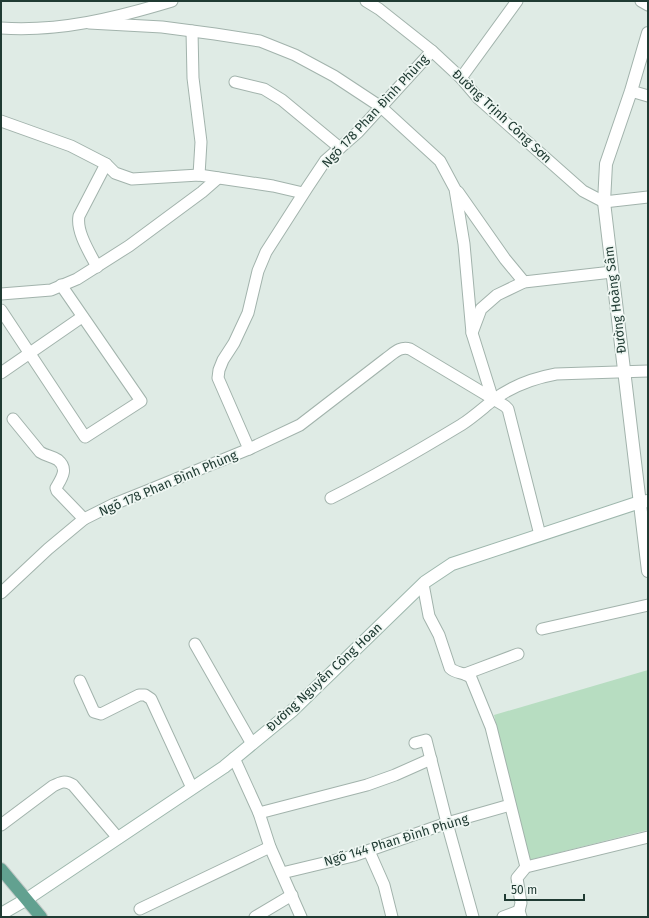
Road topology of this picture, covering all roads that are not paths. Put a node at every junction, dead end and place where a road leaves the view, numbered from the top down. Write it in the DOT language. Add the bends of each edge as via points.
graph roads {
  1 [pos="172,1"];
  2 [pos="366,1"];
  3 [pos="517,1"];
  4 [pos="641,1"];
  5 [pos="648,5"];
  6 [pos="89,23"];
  7 [pos="1,28"];
  8 [pos="192,31"];
  9 [pos="648,33"];
  10 [pos="432,51"];
  11 [pos="461,78"];
  12 [pos="235,82"];
  13 [pos="631,91"];
  14 [pos="648,96"];
  15 [pos="381,108"];
  16 [pos="1,121"];
  17 [pos="340,148"];
  18 [pos="106,164"];
  19 [pos="199,175"];
  20 [pos="218,178"];
  21 [pos="455,189"];
  22 [pos="303,193"];
  23 [pos="648,197"];
  24 [pos="604,202"];
  25 [pos="97,268"];
  26 [pos="612,272"];
  27 [pos="524,282"];
  28 [pos="61,285"];
  29 [pos="1,294"];
  30 [pos="1,310"];
  31 [pos="82,317"];
  32 [pos="472,333"];
  33 [pos="30,353"];
  34 [pos="648,372"];
  35 [pos="1,373"];
  36 [pos="624,373"];
  37 [pos="493,400"];
  38 [pos="12,419"];
  39 [pos="248,449"];
  40 [pos="331,498"];
  41 [pos="644,502"];
  42 [pos="84,519"];
  43 [pos="540,535"];
  44 [pos="648,571"];
  45 [pos="423,584"];
  46 [pos="1,593"];
  47 [pos="648,605"];
  48 [pos="542,629"];
  49 [pos="195,644"];
  50 [pos="518,654"];
  51 [pos="465,674"];
  52 [pos="80,681"];
  53 [pos="252,744"];
  54 [pos="415,744"];
  55 [pos="234,758"];
  56 [pos="431,759"];
  57 [pos="192,788"];
  58 [pos="510,805"];
  59 [pos="259,813"];
  60 [pos="447,823"];
  61 [pos="1,825"];
  62 [pos="648,837"];
  63 [pos="118,838"];
  64 [pos="270,847"];
  65 [pos="368,851"];
  66 [pos="526,867"];
  67 [pos="1,869"];
  68 [pos="282,873"];
  69 [pos="292,895"];
  70 [pos="27,899"];
  71 [pos="140,909"];
  72 [pos="1,914"];
  73 [pos="520,914"];
  74 [pos="41,917"];
  75 [pos="255,917"];
  76 [pos="301,917"];
  77 [pos="392,917"];
  78 [pos="473,917"];
  79 [pos="503,917"];
  1 -- 6 [label="street"];
  2 -- 10 [label="street, Đường Trịnh Công Sơn"];
  3 -- 11 [label="street"];
  4 -- 5 [label="street"];
  6 -- 7 [label="street" via="28,29"];
  6 -- 8 [label="street"];
  8 -- 15 [label="street" via="260,41 295,55 334,76"];
  8 -- 19 [label="street" via="193,78 201,142"];
  9 -- 13 [label="main road, Đường Hoàng Sâm"];
  10 -- 11 [label="street, Đường Trịnh Công Sơn"];
  10 -- 15 [label="street, Ngõ 178 Phan Đình Phùng"];
  11 -- 24 [label="street, Đường Trịnh Công Sơn" via="480,99 583,191"];
  12 -- 17 [label="street" via="264,89 282,100"];
  13 -- 14 [label="street"];
  13 -- 24 [label="main road, Đường Hoàng Sâm" via="606,164"];
  15 -- 17 [label="street, Ngõ 178 Phan Đình Phùng"];
  15 -- 21 [label="street" via="440,161"];
  16 -- 18 [label="street" via="71,146"];
  17 -- 22 [label="street, Ngõ 178 Phan Đình Phùng" via="325,161"];
  18 -- 19 [label="street" via="115,173 132,179"];
  18 -- 25 [label="street" via="78,222 79,230"];
  19 -- 20 [label="street"];
  20 -- 22 [label="street"];
  20 -- 25 [label="street" via="130,246"];
  21 -- 27 [label="street" via="505,260"];
  21 -- 32 [label="street" via="464,244"];
  22 -- 39 [label="street, Ngõ 178 Phan Đình Phùng" via="266,252 258,271 248,313 219,370 218,378"];
  23 -- 24 [label="street"];
  24 -- 26 [label="main road, Đường Hoàng Sâm"];
  25 -- 28 [label="street"];
  26 -- 27 [label="street"];
  26 -- 36 [label="main road, Đường Hoàng Sâm"];
  27 -- 32 [label="street" via="497,295 481,309"];
  28 -- 29 [label="street" via="51,290"];
  28 -- 31 [label="street"];
  30 -- 33 [label="street"];
  31 -- 33 [label="street"];
  31 -- 33 [label="street" via="141,401 85,437"];
  32 -- 37 [label="street"];
  33 -- 35 [label="street"];
  34 -- 36 [label="street"];
  36 -- 37 [label="street" via="556,374 541,377"];
  36 -- 41 [label="main road, Đường Hoàng Sâm"];
  37 -- 39 [label="street" via="410,349 404,348 399,349 300,425"];
  37 -- 40 [label="street" via="463,424 373,477"];
  37 -- 43 [label="street" via="505,406 510,414"];
  38 -- 42 [label="street" via="40,452 58,461 64,468 56,488 57,492"];
  39 -- 42 [label="street, Ngõ 178 Phan Đình Phùng" via="114,504"];
  41 -- 43 [label="main road, Đường Nguyễn Công Hoan"];
  41 -- 44 [label="main road, Đường Hoàng Sâm"];
  42 -- 46 [label="street, Ngõ 178 Phan Đình Phùng"];
  43 -- 45 [label="main road, Đường Nguyễn Công Hoan" via="452,564"];
  45 -- 51 [label="street" via="429,616 440,635 450,668"];
  45 -- 53 [label="main road, Đường Nguyễn Công Hoan" via="293,710"];
  47 -- 48 [label="street"];
  49 -- 53 [label="street"];
  50 -- 51 [label="street"];
  51 -- 58 [label="street" via="471,678 491,726"];
  52 -- 57 [label="street" via="97,714 138,695 145,695 151,699"];
  53 -- 55 [label="main road, Đường Nguyễn Công Hoan"];
  54 -- 56 [label="street" via="426,740"];
  55 -- 57 [label="main road, Đường Nguyễn Công Hoan"];
  55 -- 59 [label="street"];
  56 -- 59 [label="street" via="368,785"];
  56 -- 60 [label="street"];
  57 -- 63 [label="main road, Đường Nguyễn Công Hoan"];
  58 -- 60 [label="street, Ngõ 144 Phan Đình Phùng"];
  58 -- 66 [label="street"];
  59 -- 64 [label="street"];
  60 -- 65 [label="street, Ngõ 144 Phan Đình Phùng"];
  60 -- 78 [label="street"];
  61 -- 63 [label="street" via="53,786 67,782 73,785"];
  62 -- 66 [label="street"];
  63 -- 70 [label="main road, Đường Nguyễn Công Hoan"];
  64 -- 68 [label="street"];
  64 -- 71 [label="street"];
  65 -- 68 [label="street, Ngõ 144 Phan Đình Phùng"];
  65 -- 77 [label="street" via="384,885"];
  66 -- 73 [label="street" via="517,878"];
  67 -- 70 [label="main road"];
  68 -- 69 [label="street"];
  69 -- 75 [label="street"];
  69 -- 76 [label="street"];
  70 -- 72 [label="main road, Đường Nguyễn Công Hoan"];
  70 -- 74 [label="main road"];
  73 -- 79 [label="street"];
}
